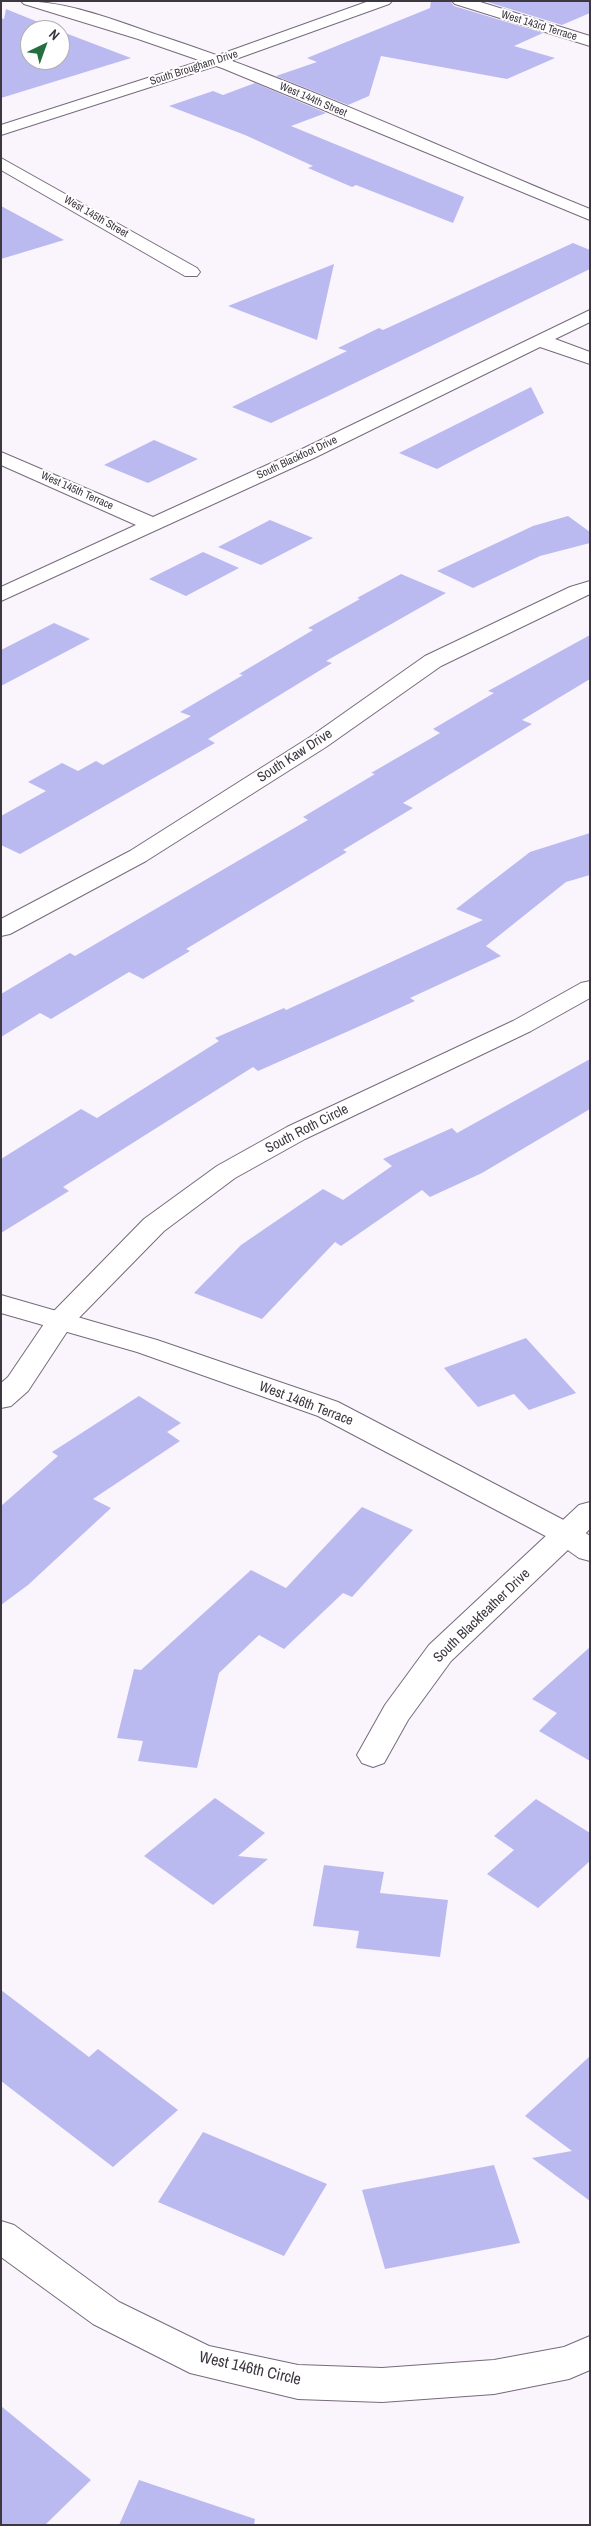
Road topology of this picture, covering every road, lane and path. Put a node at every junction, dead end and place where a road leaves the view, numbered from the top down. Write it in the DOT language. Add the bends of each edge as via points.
graph roads {
  1 [pos="29,1"];
  2 [pos="384,1"];
  3 [pos="460,1"];
  4 [pos="590,41"];
  5 [pos="216,61"];
  6 [pos="1,130"];
  7 [pos="1,163"];
  8 [pos="590,215"];
  9 [pos="191,272"];
  10 [pos="590,315"];
  11 [pos="540,340"];
  12 [pos="590,358"];
  13 [pos="1,458"];
  14 [pos="153,525"];
  15 [pos="590,588"];
  16 [pos="1,595"];
  17 [pos="1,929"];
  18 [pos="590,988"];
  19 [pos="1,1304"];
  20 [pos="60,1321"];
  21 [pos="1,1399"];
  22 [pos="590,1512"];
  23 [pos="578,1543"];
  24 [pos="373,1755"];
  25 [pos="1,2236"];
  26 [pos="590,2352"];
  1 -- 5 [label="street, West 144th Street" via="153,38"];
  2 -- 5 [label="street, South Brougham Drive"];
  3 -- 4 [label="street, West 143rd Terrace"];
  5 -- 6 [label="street, South Brougham Drive"];
  5 -- 8 [label="street, West 144th Street"];
  7 -- 9 [label="street, West 145th Street"];
  10 -- 11 [label="street, South Blackfoot Drive"];
  11 -- 12 [label="street"];
  11 -- 14 [label="street, South Blackfoot Drive"];
  13 -- 14 [label="street, West 145th Terrace"];
  14 -- 16 [label="street, South Blackfoot Drive"];
  15 -- 17 [label="street, South Kaw Drive" via="577,591 433,661 318,742 138,856"];
  18 -- 20 [label="street, South Roth Circle" via="522,1026 296,1132 226,1172 154,1226"];
  19 -- 20 [label="street, West 146th Terrace"];
  20 -- 21 [label="street" via="18,1384"];
  20 -- 23 [label="street, West 146th Terrace" via="147,1346 328,1409"];
  22 -- 23 [label="street, South Blackfeather Drive"];
  23 -- 24 [label="street, South Blackfeather Drive" via="440,1653 396,1713"];
  25 -- 26 [label="street, West 146th Circle" via="106,2313 203,2361 298,2382 382,2385 494,2377 569,2362"];
}
